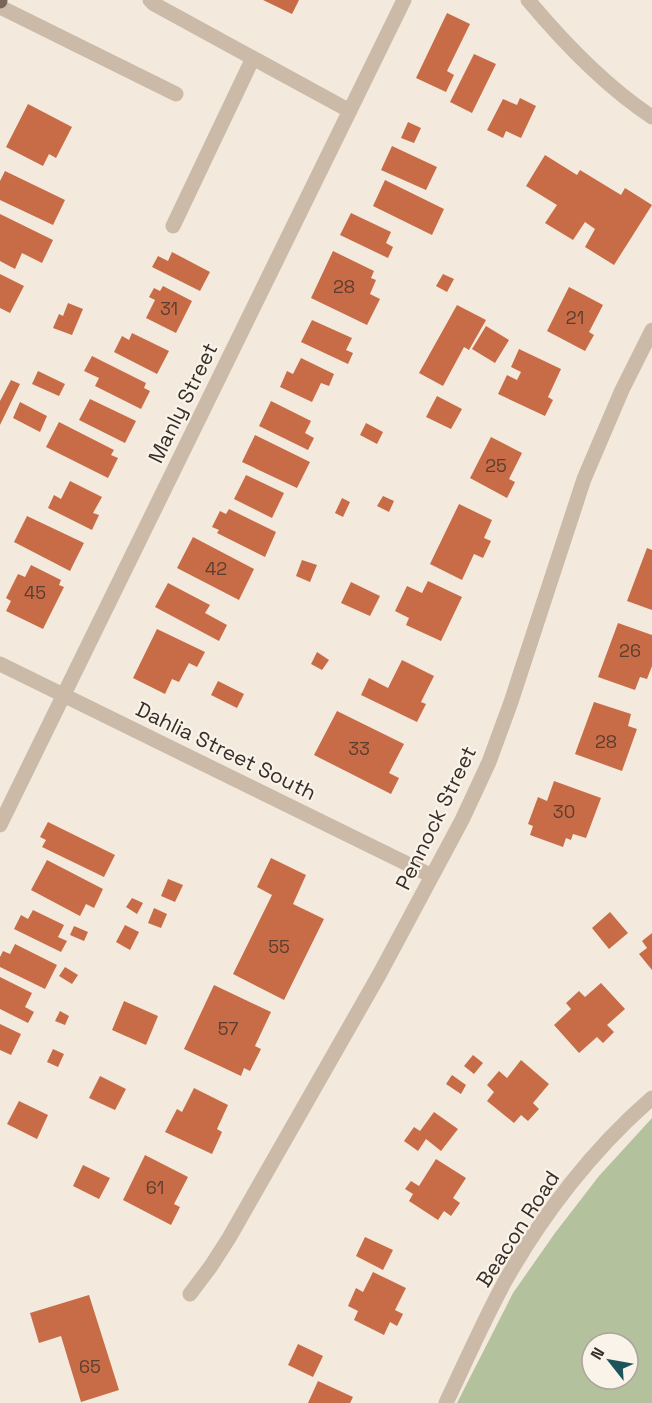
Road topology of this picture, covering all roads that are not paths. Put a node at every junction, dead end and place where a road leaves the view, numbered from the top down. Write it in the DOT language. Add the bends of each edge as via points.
graph roads {
  1 [pos="150,0"];
  2 [pos="404,0"];
  3 [pos="528,0"];
  4 [pos="0,7"];
  5 [pos="253,58"];
  6 [pos="176,94"];
  7 [pos="350,111"];
  8 [pos="652,117"];
  9 [pos="173,226"];
  10 [pos="652,330"];
  11 [pos="0,664"];
  12 [pos="64,695"];
  13 [pos="0,825"];
  14 [pos="432,876"];
  15 [pos="652,1098"];
  16 [pos="190,1294"];
  17 [pos="446,1403"];
  1 -- 5 [label="street"];
  2 -- 7 [label="street, Manly Street"];
  3 -- 8 [label="street" via="602,78"];
  4 -- 6 [label="street"];
  5 -- 7 [label="street"];
  5 -- 9 [label="street"];
  7 -- 12 [label="street, Manly Street"];
  10 -- 14 [label="street, Pennock Street" via="584,479 489,762"];
  11 -- 12 [label="street, Dahlia Street South"];
  12 -- 13 [label="street, Manly Street"];
  12 -- 14 [label="street, Dahlia Street South"];
  14 -- 16 [label="street, Pennock Street" via="229,1238"];
  15 -- 17 [label="street, Beacon Road" via="587,1164 543,1222 504,1284"];
}
